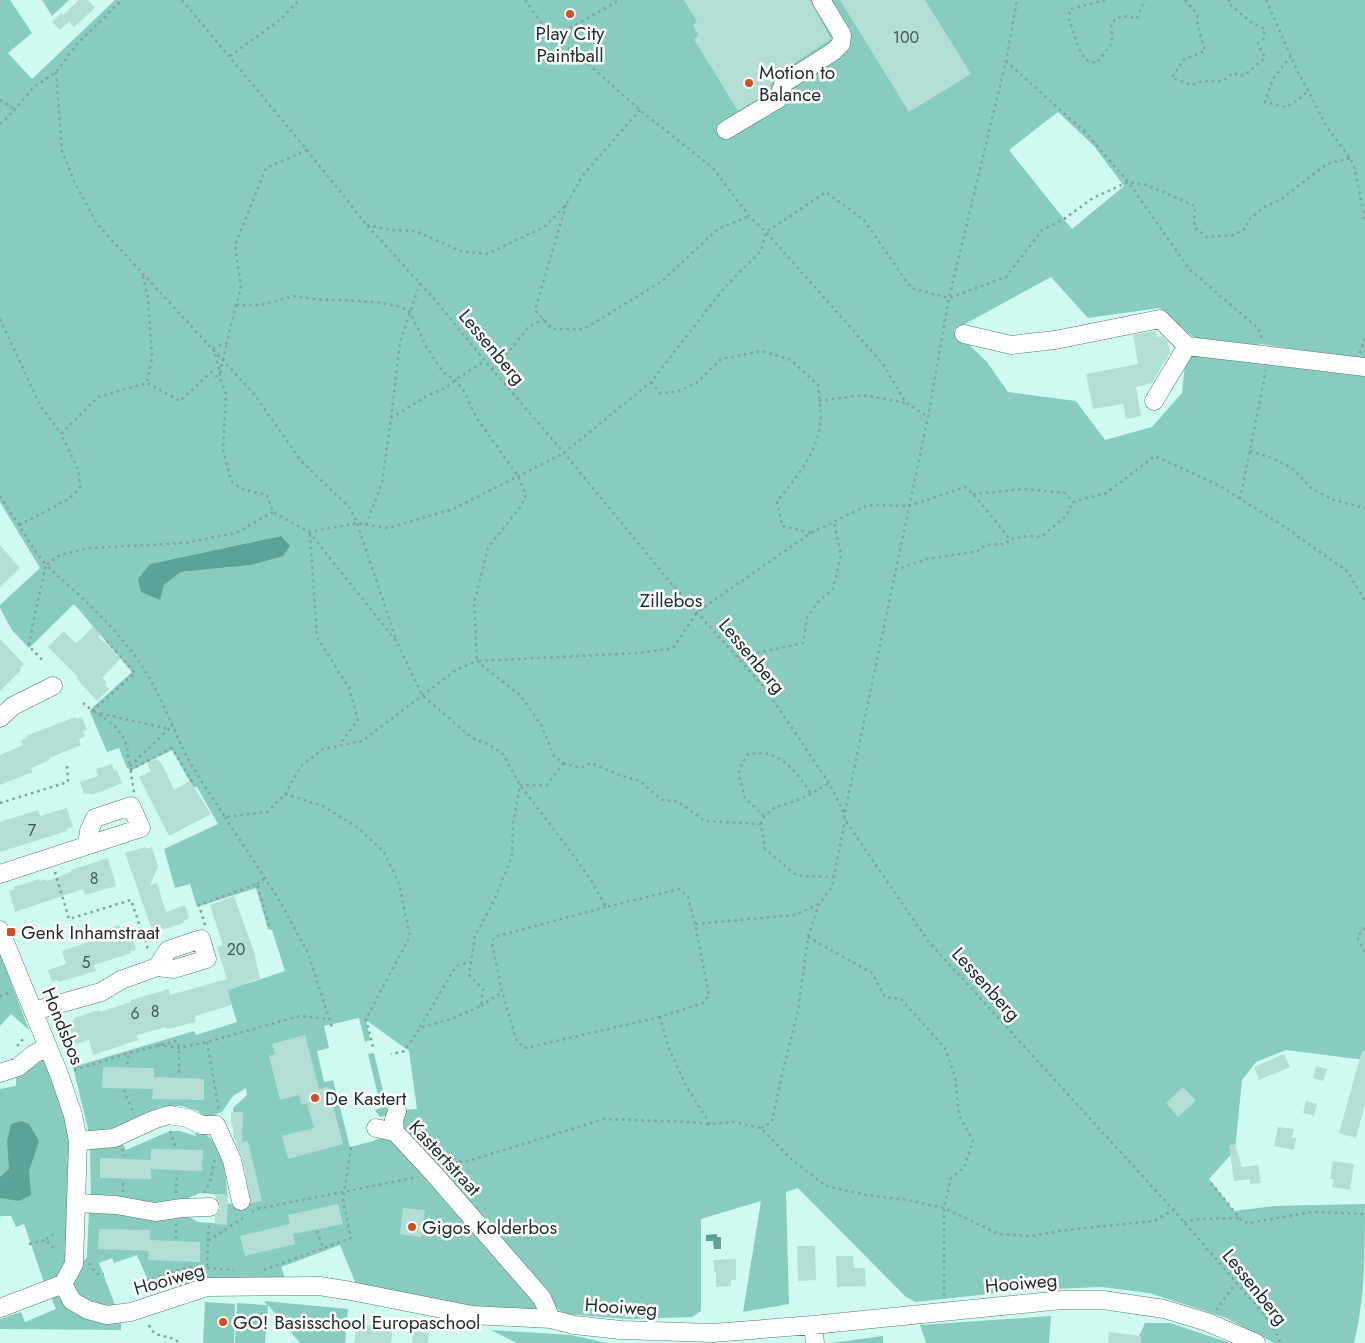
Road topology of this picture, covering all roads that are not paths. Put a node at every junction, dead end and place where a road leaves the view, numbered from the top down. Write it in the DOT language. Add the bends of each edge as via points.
graph roads {
  1 [pos="821,0"];
  2 [pos="726,130"];
  3 [pos="964,334"];
  4 [pos="1187,346"];
  5 [pos="1365,367"];
  6 [pos="1154,401"];
  7 [pos="54,686"];
  8 [pos="0,718"];
  9 [pos="87,845"];
  10 [pos="0,874"];
  11 [pos="0,930"];
  12 [pos="157,967"];
  13 [pos="34,1011"];
  14 [pos="48,1047"];
  15 [pos="6,1076"];
  16 [pos="398,1111"];
  17 [pos="376,1128"];
  18 [pos="395,1132"];
  19 [pos="78,1140"];
  20 [pos="241,1201"];
  21 [pos="76,1203"];
  22 [pos="208,1208"];
  23 [pos="63,1284"];
  24 [pos="0,1308"];
  25 [pos="551,1319"];
  26 [pos="814,1334"];
  27 [pos="624,1337"];
  28 [pos="740,1337"];
  29 [pos="677,1338"];
  30 [pos="1256,1343"];
  1 -- 2 [label="street" via="842,35 841,44 784,82 778,99"];
  3 -- 4 [label="street" via="1011,345 1055,340 1160,319"];
  4 -- 5 [label="street"];
  4 -- 6 [label="street"];
  7 -- 8 [label="street" via="13,706"];
  9 -- 10 [label="street"];
  11 -- 13 [label="street, Hondsbos"];
  12 -- 13 [label="street" via="121,980 101,992"];
  13 -- 14 [label="street, Hondsbos"];
  14 -- 15 [label="street"];
  14 -- 19 [label="street, Hondsbos" via="73,1115"];
  16 -- 18 [label="street" via="394,1120"];
  17 -- 18 [label="street, Kastertstraat"];
  18 -- 25 [label="street, Kastertstraat" via="542,1298"];
  19 -- 20 [label="street" via="114,1138 170,1115 202,1124 218,1118"];
  19 -- 21 [label="street, Hondsbos"];
  21 -- 22 [label="street" via="116,1204 155,1212"];
  21 -- 23 [label="street, Hondsbos" via="74,1264"];
  23 -- 24 [label="street"];
  23 -- 25 [label="street, Hooiweg" via="72,1302 107,1315 131,1312 207,1287 319,1286 472,1315"];
  25 -- 27 [label="street, Hooiweg"];
  26 -- 28 [label="street, Hooiweg"];
  26 -- 30 [label="street, Hooiweg" via="944,1311 1062,1300 1103,1300 1164,1309 1207,1322"];
  27 -- 29 [label="street, Hooiweg"];
  28 -- 29 [label="street, Hooiweg" via="714,1333"];
}
